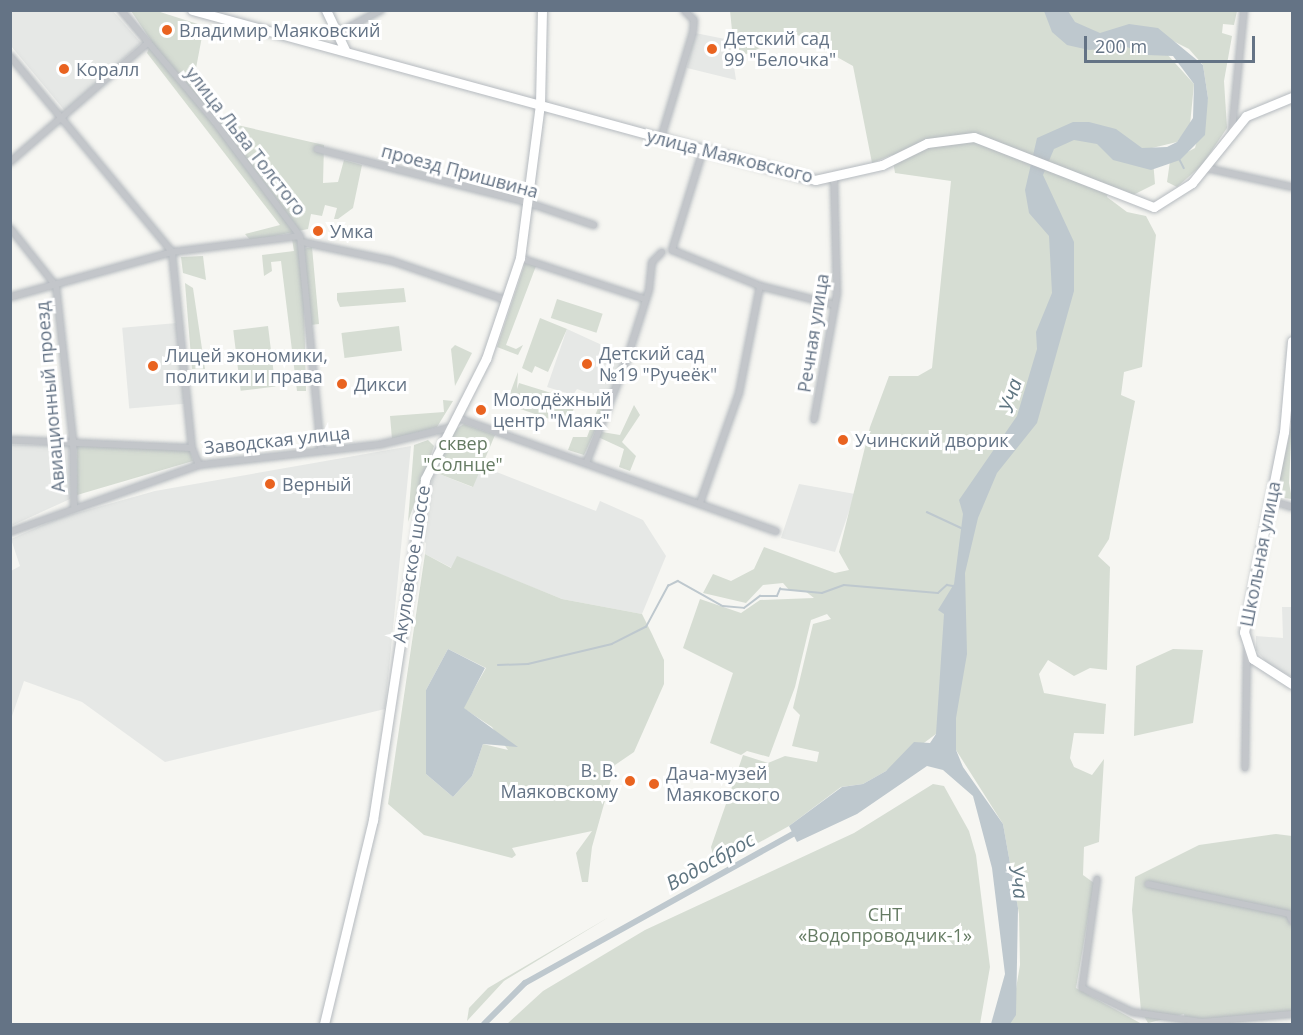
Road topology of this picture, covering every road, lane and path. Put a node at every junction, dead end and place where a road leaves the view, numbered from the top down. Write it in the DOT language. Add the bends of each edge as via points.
graph roads {
  1 [pos="121,10"];
  2 [pos="192,10"];
  3 [pos="326,10"];
  4 [pos="381,10"];
  5 [pos="542,10"];
  6 [pos="684,10"];
  7 [pos="1244,10"];
  8 [pos="338,33"];
  9 [pos="148,43"];
  10 [pos="345,50"];
  11 [pos="10,56"];
  12 [pos="1293,97"];
  13 [pos="540,105"];
  14 [pos="64,117"];
  15 [pos="1232,130"];
  16 [pos="661,138"];
  17 [pos="317,149"];
  18 [pos="703,150"];
  19 [pos="10,162"];
  20 [pos="1206,168"];
  21 [pos="834,178"];
  22 [pos="1293,187"];
  23 [pos="530,203"];
  24 [pos="594,225"];
  25 [pos="10,228"];
  26 [pos="301,239"];
  27 [pos="172,252"];
  28 [pos="662,252"];
  29 [pos="520,258"];
  30 [pos="56,286"];
  31 [pos="760,286"];
  32 [pos="10,297"];
  33 [pos="645,299"];
  34 [pos="506,300"];
  35 [pos="835,305"];
  36 [pos="1293,341"];
  37 [pos="455,417"];
  38 [pos="814,420"];
  39 [pos="448,428"];
  40 [pos="10,440"];
  41 [pos="73,440"];
  42 [pos="192,448"];
  43 [pos="321,450"];
  44 [pos="587,461"];
  45 [pos="199,465"];
  46 [pos="1269,500"];
  47 [pos="700,503"];
  48 [pos="74,507"];
  49 [pos="1293,507"];
  50 [pos="776,531"];
  51 [pos="10,532"];
  52 [pos="1247,649"];
  53 [pos="1293,684"];
  54 [pos="1245,768"];
  55 [pos="1097,879"];
  56 [pos="1148,884"];
  57 [pos="1293,921"];
  58 [pos="1293,1014"];
  59 [pos="1256,1022"];
  60 [pos="324,1024"];
  1 -- 9 [label="street, улица Льва Толстого"];
  2 -- 10 [label="street, улица Маяковского"];
  3 -- 8 [label="street"];
  4 -- 8 [label="street"];
  5 -- 13 [label="street, Акуловское шоссе"];
  6 -- 16 [label="street" via="694,20 693,32"];
  7 -- 15 [label="street"];
  8 -- 10 [label="street"];
  9 -- 14 [label="street"];
  9 -- 26 [label="street, улица Льва Толстого" via="215,122"];
  10 -- 13 [label="street, улица Маяковского"];
  11 -- 14 [label="street"];
  12 -- 15 [label="street, улица Маяковского" via="1246,116"];
  13 -- 16 [label="street, улица Маяковского"];
  13 -- 23 [label="street, Акуловское шоссе"];
  14 -- 19 [label="street"];
  14 -- 27 [label="street"];
  15 -- 20 [label="street, улица Маяковского"];
  16 -- 18 [label="street, улица Маяковского"];
  17 -- 23 [label="street, проезд Пришвина"];
  18 -- 21 [label="street, улица Маяковского" via="815,180"];
  18 -- 31 [label="street" via="672,250"];
  20 -- 21 [label="street, улица Маяковского" via="1154,207 974,137 949,139"];
  20 -- 22 [label="street"];
  21 -- 35 [label="street, Речная улица"];
  23 -- 24 [label="street, проезд Пришвина"];
  23 -- 29 [label="street, Акуловское шоссе"];
  25 -- 30 [label="street, Авиационный проезд"];
  26 -- 27 [label="street"];
  26 -- 34 [label="street" via="392,261"];
  26 -- 43 [label="street, улица Льва Толстого"];
  27 -- 30 [label="street"];
  27 -- 42 [label="street"];
  28 -- 33 [label="street" via="652,262"];
  29 -- 33 [label="street"];
  29 -- 34 [label="street, Акуловское шоссе"];
  30 -- 32 [label="street"];
  30 -- 41 [label="street, Авиационный проезд"];
  31 -- 35 [label="street"];
  31 -- 47 [label="street" via="739,393"];
  33 -- 44 [label="street"];
  34 -- 37 [label="street, Акуловское шоссе" via="486,359"];
  35 -- 38 [label="street, Речная улица"];
  36 -- 46 [label="street, Школьная улица" via="1284,432"];
  37 -- 39 [label="street, Акуловское шоссе"];
  37 -- 44 [label="street"];
  39 -- 43 [label="street, Заводская улица" via="382,444"];
  39 -- 60 [label="street, Акуловское шоссе" via="425,479 373,820"];
  40 -- 41 [label="street, Заводская улица"];
  41 -- 42 [label="street, Заводская улица"];
  41 -- 48 [label="street, Авиационный проезд"];
  42 -- 45 [label="street, Заводская улица"];
  43 -- 45 [label="street, Заводская улица"];
  44 -- 47 [label="street"];
  45 -- 48 [label="street"];
  46 -- 49 [label="street"];
  46 -- 52 [label="street, Школьная улица" via="1245,619"];
  47 -- 50 [label="street"];
  48 -- 51 [label="street"];
  52 -- 53 [label="street" via="1265,671"];
  52 -- 54 [label="street, Школьная улица"];
  55 -- 59 [label="street" via="1082,988 1132,1012 1202,1022"];
  56 -- 57 [label="street" via="1289,914"];
  58 -- 59 [label="street"];
}
